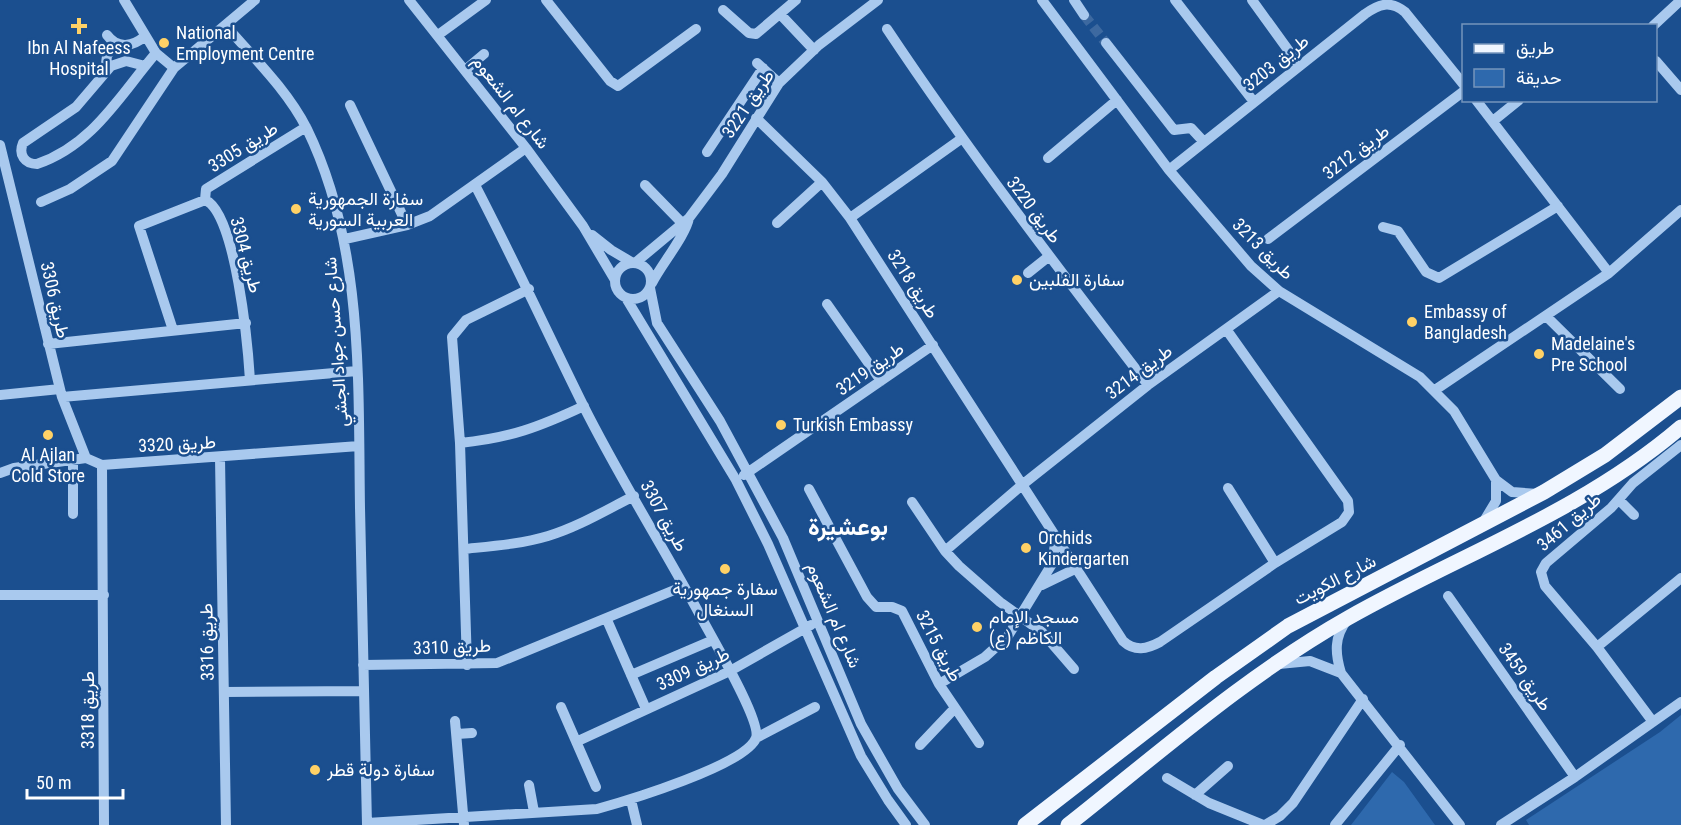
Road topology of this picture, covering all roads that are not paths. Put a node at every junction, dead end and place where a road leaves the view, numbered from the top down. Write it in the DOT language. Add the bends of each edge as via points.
graph roads {
  1 [pos="124,0"];
  2 [pos="255,0"];
  3 [pos="409,0"];
  4 [pos="486,0"];
  5 [pos="546,0"];
  6 [pos="796,0"];
  7 [pos="878,0"];
  8 [pos="1042,0"];
  9 [pos="1074,0"];
  10 [pos="1175,0"];
  11 [pos="1252,0"];
  12 [pos="1681,0"];
  13 [pos="1382,2"];
  14 [pos="723,10"];
  15 [pos="780,15"];
  16 [pos="1084,15"];
  17 [pos="1655,24"];
  18 [pos="226,26"];
  19 [pos="696,29"];
  20 [pos="886,29"];
  21 [pos="438,35"];
  22 [pos="145,36"];
  23 [pos="1106,43"];
  24 [pos="814,50"];
  25 [pos="156,53"];
  26 [pos="484,54"];
  27 [pos="1657,62"];
  28 [pos="1299,65"];
  29 [pos="145,66"];
  30 [pos="174,68"];
  31 [pos="465,70"];
  32 [pos="105,71"];
  33 [pos="779,83"];
  34 [pos="1462,83"];
  35 [pos="1681,90"];
  36 [pos="1462,94"];
  37 [pos="1117,100"];
  38 [pos="1254,102"];
  39 [pos="1478,102"];
  40 [pos="1518,102"];
  41 [pos="350,105"];
  42 [pos="756,118"];
  43 [pos="1493,122"];
  44 [pos="306,128"];
  45 [pos="961,139"];
  46 [pos="1204,142"];
  47 [pos="526,148"];
  48 [pos="1,149"];
  49 [pos="707,152"];
  50 [pos="22,156"];
  51 [pos="1048,158"];
  52 [pos="5,163"];
  53 [pos="1169,170"];
  54 [pos="822,182"];
  55 [pos="475,185"];
  56 [pos="645,185"];
  57 [pos="206,200"];
  58 [pos="41,202"];
  59 [pos="1558,206"];
  60 [pos="1681,210"];
  61 [pos="850,218"];
  62 [pos="685,220"];
  63 [pos="777,223"];
  64 [pos="407,225"];
  65 [pos="583,226"];
  66 [pos="1383,227"];
  67 [pos="345,239"];
  68 [pos="1268,239"];
  69 [pos="1048,257"];
  70 [pos="634,263"];
  71 [pos="1028,273"];
  72 [pos="1609,273"];
  73 [pos="615,280"];
  74 [pos="651,286"];
  75 [pos="529,289"];
  76 [pos="1279,291"];
  77 [pos="626,298"];
  78 [pos="827,304"];
  79 [pos="1547,317"];
  80 [pos="246,323"];
  81 [pos="1226,329"];
  82 [pos="173,330"];
  83 [pos="48,344"];
  84 [pos="933,345"];
  85 [pos="357,371"];
  86 [pos="250,381"];
  87 [pos="880,381"];
  88 [pos="1148,385"];
  89 [pos="1620,389"];
  90 [pos="1434,390"];
  91 [pos="61,393"];
  92 [pos="0,395"];
  93 [pos="1681,397"];
  94 [pos="584,406"];
  95 [pos="1681,427"];
  96 [pos="460,443"];
  97 [pos="1681,445"];
  98 [pos="359,446"];
  99 [pos="86,458"];
  100 [pos="220,458"];
  101 [pos="73,460"];
  102 [pos="102,465"];
  103 [pos="749,472"];
  104 [pos="0,473"];
  105 [pos="736,480"];
  106 [pos="1496,480"];
  107 [pos="1023,485"];
  108 [pos="1228,488"];
  109 [pos="809,489"];
  110 [pos="1544,492"];
  111 [pos="634,496"];
  112 [pos="1619,500"];
  113 [pos="912,502"];
  114 [pos="73,514"];
  115 [pos="1634,515"];
  116 [pos="1473,532"];
  117 [pos="1056,537"];
  118 [pos="464,549"];
  119 [pos="945,551"];
  120 [pos="1275,562"];
  121 [pos="1075,569"];
  122 [pos="1681,578"];
  123 [pos="1042,585"];
  124 [pos="684,586"];
  125 [pos="0,595"];
  126 [pos="104,595"];
  127 [pos="1448,596"];
  128 [pos="1349,617"];
  129 [pos="1020,618"];
  130 [pos="607,620"];
  131 [pos="819,621"];
  132 [pos="805,629"];
  133 [pos="713,640"];
  134 [pos="1597,647"];
  135 [pos="363,664"];
  136 [pos="1275,664"];
  137 [pos="467,665"];
  138 [pos="1074,669"];
  139 [pos="730,671"];
  140 [pos="1341,673"];
  141 [pos="631,675"];
  142 [pos="939,684"];
  143 [pos="363,691"];
  144 [pos="224,692"];
  145 [pos="1363,699"];
  146 [pos="1681,702"];
  147 [pos="561,707"];
  148 [pos="815,707"];
  149 [pos="956,708"];
  150 [pos="646,709"];
  151 [pos="455,721"];
  152 [pos="1653,723"];
  153 [pos="472,733"];
  154 [pos="457,734"];
  155 [pos="756,738"];
  156 [pos="578,741"];
  157 [pos="979,743"];
  158 [pos="920,745"];
  159 [pos="1400,745"];
  160 [pos="1228,766"];
  161 [pos="1575,777"];
  162 [pos="1167,778"];
  163 [pos="529,785"];
  164 [pos="596,787"];
  165 [pos="1195,795"];
  166 [pos="631,800"];
  167 [pos="534,812"];
  168 [pos="464,820"];
  169 [pos="367,824"];
  170 [pos="104,825"];
  171 [pos="226,825"];
  172 [pos="636,825"];
  173 [pos="906,825"];
  174 [pos="925,825"];
  175 [pos="1025,825"];
  176 [pos="1068,825"];
  177 [pos="1264,825"];
  178 [pos="1335,825"];
  179 [pos="1460,825"];
  180 [pos="1501,825"];
  1 -- 22 [label="street"];
  2 -- 18 [label="street"];
  3 -- 21 [label="street, شارع ام الشعوم"];
  4 -- 21 [label="street"];
  5 -- 19 [label="street" via="618,86"];
  6 -- 15 [label="street"];
  7 -- 24 [label="street, طريق 3221"];
  8 -- 37 [label="street, طريق 3213"];
  9 -- 16 [label="street"];
  10 -- 38 [label="street"];
  11 -- 28 [label="street"];
  12 -- 17 [label="street"];
  13 -- 28 [label="street, طريق 3203"];
  13 -- 34 [label="street, طريق 3203" via="1396,6 1408,16"];
  14 -- 15 [label="street" via="752,34"];
  15 -- 24 [label="street"];
  18 -- 30 [label="street"];
  18 -- 44 [label="street, شارع حسن جواد الجشي" via="285,95"];
  20 -- 45 [label="street, طريق 3220"];
  21 -- 31 [label="street, شارع ام الشعوم"];
  22 -- 25 [label="street"];
  22 -- 32 [label="street" via="128,45 111,39"];
  23 -- 46 [label="street" via="1174,130 1191,128"];
  24 -- 33 [label="street, طريق 3221"];
  25 -- 29 [label="street"];
  25 -- 30 [label="street"];
  26 -- 31 [label="street"];
  27 -- 35 [label="street"];
  28 -- 38 [label="street, طريق 3203"];
  29 -- 32 [label="street" via="126,61"];
  29 -- 50 [label="street" via="107,116 81,141 37,164"];
  30 -- 58 [label="street" via="112,161 70,189"];
  31 -- 47 [label="street, شارع ام الشعوم"];
  32 -- 50 [label="street" via="76,107 23,143"];
  33 -- 42 [label="street, طريق 3221"];
  33 -- 49 [label="street" via="760,66"];
  36 -- 68 [label="street, طريق 3212"];
  37 -- 51 [label="street"];
  37 -- 53 [label="street, طريق 3213"];
  38 -- 46 [label="street, طريق 3203"];
  39 -- 43 [label="street"];
  40 -- 43 [label="street"];
  41 -- 64 [label="street"];
  42 -- 54 [label="street, طريق 3218"];
  42 -- 62 [label="street, طريق 3221" via="722,174"];
  43 -- 59 [label="street"];
  44 -- 57 [label="street, طريق 3305" via="206,189"];
  44 -- 67 [label="street, شارع حسن جواد الجشي" via="327,178"];
  45 -- 61 [label="street"];
  45 -- 69 [label="street, طريق 3220"];
  46 -- 53 [label="street, طريق 3203"];
  47 -- 55 [label="street"];
  47 -- 65 [label="street, شارع ام الشعوم"];
  48 -- 52 [label="street, طريق 3306"];
  50 -- 52 [label="street"];
  52 -- 83 [label="street, طريق 3306" via="19,242"];
  53 -- 76 [label="street, طريق 3213" via="1251,266"];
  54 -- 61 [label="street, طريق 3218"];
  54 -- 63 [label="street"];
  55 -- 64 [label="street" via="430,216"];
  55 -- 75 [label="street, طريق 3307"];
  56 -- 62 [label="street"];
  57 -- 80 [label="street, طريق 3304" via="217,209 237,273"];
  57 -- 82 [label="street" via="139,226"];
  59 -- 66 [label="street" via="1439,278 1426,272 1398,231"];
  59 -- 72 [label="street"];
  60 -- 72 [label="street"];
  61 -- 84 [label="street, طريق 3218"];
  62 -- 70 [label="street, طريق 3221"];
  62 -- 74 [label="street, طريق 3221" via="687,228"];
  64 -- 67 [label="street"];
  65 -- 70 [label="street, شارع ام الشعوم"];
  65 -- 73 [label="street, شارع ام الشعوم"];
  67 -- 85 [label="street, شارع حسن جواد الجشي"];
  69 -- 71 [label="street"];
  69 -- 88 [label="street, طريق 3220"];
  70 -- 73 [label="street" via="619,269"];
  70 -- 74 [label="street" via="648,271"];
  72 -- 79 [label="street"];
  73 -- 77 [label="street" via="616,289"];
  74 -- 77 [label="street" via="642,298"];
  74 -- 103 [label="street, شارع ام الشعوم" via="657,323"];
  75 -- 94 [label="street, طريق 3307"];
  75 -- 96 [label="street" via="466,320 452,337"];
  76 -- 81 [label="street, طريق 3214"];
  76 -- 90 [label="street, طريق 3213" via="1411,371"];
  77 -- 105 [label="street, شارع ام الشعوم"];
  78 -- 87 [label="street"];
  79 -- 89 [label="street"];
  79 -- 90 [label="street"];
  80 -- 82 [label="street"];
  80 -- 86 [label="street, طريق 3304"];
  81 -- 88 [label="street, طريق 3214"];
  81 -- 120 [label="street, طريق 3218" via="1349,506 1342,522"];
  82 -- 83 [label="street"];
  83 -- 91 [label="street, طريق 3306"];
  84 -- 87 [label="street, طريق 3219"];
  84 -- 107 [label="street, طريق 3218"];
  85 -- 86 [label="street"];
  85 -- 98 [label="street, شارع حسن جواد الجشي"];
  86 -- 91 [label="street"];
  87 -- 103 [label="street, طريق 3219"];
  88 -- 107 [label="street, طريق 3214"];
  90 -- 106 [label="street, طريق 3213" via="1464,426"];
  91 -- 92 [label="street"];
  91 -- 99 [label="street, طريق 3306"];
  93 -- 110 [label="main road, شارع الكويت" via="1605,455"];
  94 -- 96 [label="street" via="519,434"];
  94 -- 111 [label="street, طريق 3307"];
  95 -- 128 [label="main road" via="1553,513"];
  96 -- 118 [label="street"];
  97 -- 112 [label="street, طريق 3461" via="1633,483"];
  98 -- 100 [label="street, طريق 3320"];
  98 -- 135 [label="street, شارع حسن جواد الجشي"];
  99 -- 101 [label="street"];
  99 -- 102 [label="street, طريق 3320"];
  100 -- 102 [label="street, طريق 3320"];
  100 -- 144 [label="street, طريق 3316"];
  101 -- 104 [label="street"];
  101 -- 114 [label="street"];
  102 -- 126 [label="street, طريق 3318"];
  103 -- 105 [label="street, طريق 3219"];
  103 -- 131 [label="street, شارع ام الشعوم"];
  105 -- 132 [label="street, شارع ام الشعوم"];
  106 -- 110 [label="street" via="1512,492"];
  106 -- 116 [label="street" via="1496,501"];
  107 -- 117 [label="street, طريق 3218"];
  107 -- 119 [label="street"];
  108 -- 120 [label="street"];
  109 -- 142 [label="street, طريق 3215" via="872,603 897,609 909,622"];
  110 -- 116 [label="main road, شارع الكويت"];
  111 -- 118 [label="street" via="548,536"];
  111 -- 124 [label="street, طريق 3307"];
  112 -- 115 [label="street"];
  112 -- 134 [label="street, طريق 3461" via="1546,563 1541,572 1545,586"];
  113 -- 119 [label="street"];
  116 -- 175 [label="main road, شارع الكويت" via="1288,626 1215,677"];
  117 -- 121 [label="street, طريق 3218"];
  117 -- 123 [label="street" via="1052,564"];
  118 -- 137 [label="street"];
  119 -- 129 [label="street"];
  120 -- 121 [label="street, طريق 3218" via="1160,642 1142,649 1123,641"];
  121 -- 123 [label="street"];
  122 -- 134 [label="street"];
  123 -- 129 [label="street"];
  124 -- 130 [label="street, طريق 3310"];
  124 -- 133 [label="street, طريق 3307"];
  125 -- 126 [label="street"];
  126 -- 170 [label="street, طريق 3318"];
  127 -- 161 [label="street, طريق 3459"];
  128 -- 136 [label="main road"];
  128 -- 140 [label="street" via="1336,641"];
  129 -- 138 [label="street" via="1042,632"];
  129 -- 142 [label="street" via="998,646"];
  130 -- 137 [label="street, طريق 3310" via="497,663"];
  130 -- 141 [label="street"];
  131 -- 132 [label="street, طريق 3309"];
  131 -- 174 [label="street, شارع ام الشعوم" via="861,724 898,789"];
  132 -- 139 [label="street, طريق 3309"];
  132 -- 173 [label="street, شارع ام الشعوم" via="861,756"];
  133 -- 139 [label="street, طريق 3307"];
  133 -- 141 [label="street"];
  134 -- 152 [label="street, طريق 3461"];
  135 -- 137 [label="street, طريق 3310"];
  135 -- 143 [label="street, شارع حسن جواد الجشي"];
  136 -- 140 [label="street" via="1310,661"];
  136 -- 176 [label="main road"];
  139 -- 150 [label="street, طريق 3309"];
  139 -- 155 [label="street, طريق 3307" via="754,720"];
  140 -- 145 [label="street"];
  141 -- 150 [label="street"];
  142 -- 149 [label="street, طريق 3215"];
  143 -- 144 [label="street"];
  143 -- 169 [label="street, شارع حسن جواد الجشي"];
  144 -- 171 [label="street, طريق 3316"];
  145 -- 159 [label="street"];
  145 -- 177 [label="street" via="1293,803"];
  146 -- 152 [label="street"];
  147 -- 156 [label="street"];
  148 -- 155 [label="street"];
  149 -- 157 [label="street, طريق 3215"];
  149 -- 158 [label="street"];
  150 -- 156 [label="street, طريق 3309"];
  151 -- 154 [label="street"];
  152 -- 161 [label="street"];
  153 -- 154 [label="street"];
  154 -- 168 [label="street"];
  155 -- 166 [label="street" via="728,762"];
  156 -- 164 [label="street"];
  159 -- 178 [label="street"];
  159 -- 179 [label="street"];
  160 -- 165 [label="street"];
  161 -- 180 [label="street"];
  162 -- 165 [label="street"];
  163 -- 167 [label="street"];
  165 -- 177 [label="street"];
  166 -- 167 [label="street" via="597,809"];
  166 -- 172 [label="street"];
  167 -- 168 [label="street"];
  168 -- 169 [label="street"];
}
